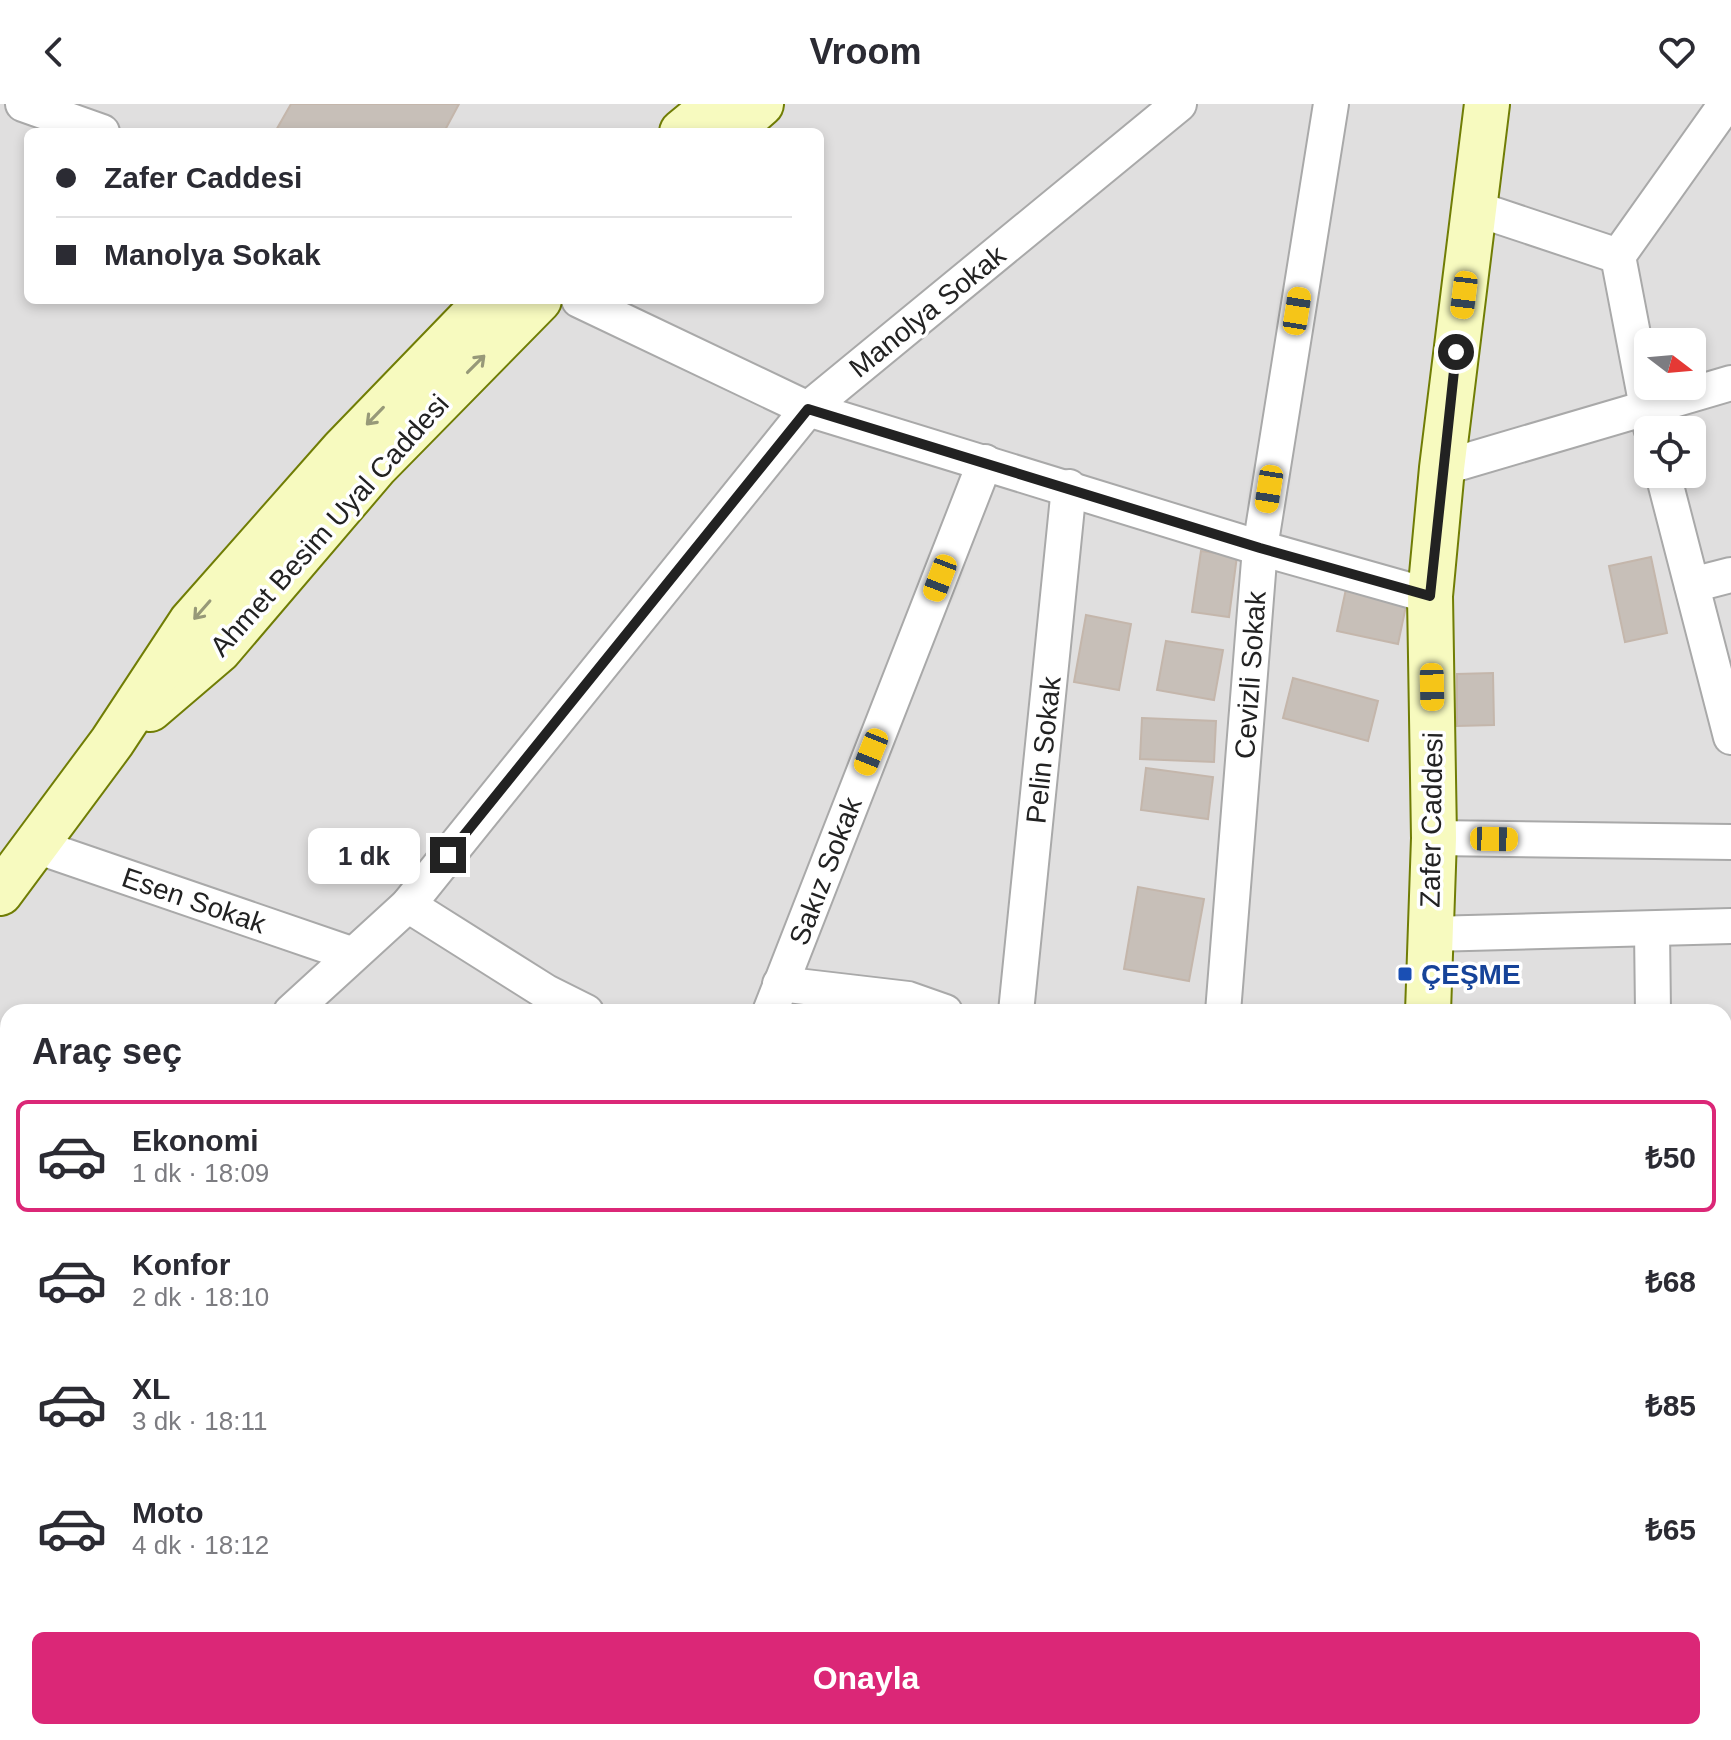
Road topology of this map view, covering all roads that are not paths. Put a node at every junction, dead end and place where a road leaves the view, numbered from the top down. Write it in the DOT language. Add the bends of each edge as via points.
graph roads {
  1 [pos="23,104"];
  2 [pos="716,104"];
  3 [pos="761,104"];
  4 [pos="1179,104"];
  5 [pos="1331,104"];
  6 [pos="1487,104"];
  7 [pos="1726,104"];
  8 [pos="91,128"];
  9 [pos="687,128"];
  10 [pos="734,128"];
  11 [pos="1474,208"];
  12 [pos="1618,256"];
  13 [pos="484,304"];
  14 [pos="535,304"];
  15 [pos="587,304"];
  16 [pos="1731,383"];
  17 [pos="808,409"];
  18 [pos="1647,416"];
  19 [pos="1655,416"];
  20 [pos="1634,422"];
  21 [pos="985,462"];
  22 [pos="1442,468"];
  23 [pos="1069,487"];
  24 [pos="1667,488"];
  25 [pos="1260,548"];
  26 [pos="1731,575"];
  27 [pos="1692,585"];
  28 [pos="1430,596"];
  29 [pos="1731,737"];
  30 [pos="112,742"];
  31 [pos="1434,838"];
  32 [pos="1731,842"];
  33 [pos="36,846"];
  34 [pos="0,893"];
  35 [pos="408,905"];
  36 [pos="1731,926"];
  37 [pos="1652,930"];
  38 [pos="1430,934"];
  39 [pos="351,954"];
  40 [pos="775,998"];
  41 [pos="543,1002"];
  42 [pos="299,1004"];
  43 [pos="922,1004"];
  44 [pos="1017,1004"];
  45 [pos="1224,1004"];
  46 [pos="1428,1004"];
  47 [pos="1653,1004"];
  1 -- 8 [label="street"];
  2 -- 9 [label="main road"];
  3 -- 10 [label="main road"];
  4 -- 17 [label="street, Manolya Sokak"];
  5 -- 25 [label="street, Cevizli Sokak"];
  6 -- 11 [label="main road, Zafer Caddesi"];
  7 -- 12 [label="street"];
  11 -- 12 [label="street"];
  11 -- 22 [label="main road, Zafer Caddesi"];
  12 -- 18 [label="street"];
  13 -- 30 [label="main road, Ahmet Besim Uyal Caddesi, one-way" via="343,450 191,622"];
  30 -- 14 [label="main road, Ahmet Besim Uyal Caddesi, one-way" via="219,650 376,466"];
  15 -- 17 [label="street"];
  16 -- 19 [label="street"];
  17 -- 21 [label="street"];
  17 -- 35 [label="street, Manolya Sokak"];
  20 -- 22 [label="street"];
  21 -- 23 [label="street"];
  21 -- 40 [label="street, Sakız Sokak"];
  22 -- 28 [label="main road, Zafer Caddesi"];
  23 -- 25 [label="street"];
  23 -- 44 [label="street, Pelin Sokak"];
  24 -- 27 [label="street"];
  25 -- 28 [label="street"];
  25 -- 45 [label="street, Cevizli Sokak"];
  26 -- 27 [label="street"];
  27 -- 29 [label="street"];
  28 -- 31 [label="main road, Zafer Caddesi"];
  30 -- 33 [label="main road, Ahmet Besim Uyal Caddesi"];
  31 -- 32 [label="street"];
  31 -- 38 [label="main road, Zafer Caddesi"];
  33 -- 34 [label="main road, Ahmet Besim Uyal Caddesi"];
  33 -- 39 [label="street, Esen Sokak"];
  35 -- 39 [label="street, Manolya Sokak"];
  35 -- 41 [label="street"];
  36 -- 37 [label="street"];
  37 -- 38 [label="street"];
  37 -- 47 [label="street"];
  38 -- 46 [label="main road, Zafer Caddesi"];
  39 -- 42 [label="street, Manolya Sokak"];
  40 -- 43 [label="street" via="908,999"];
}
